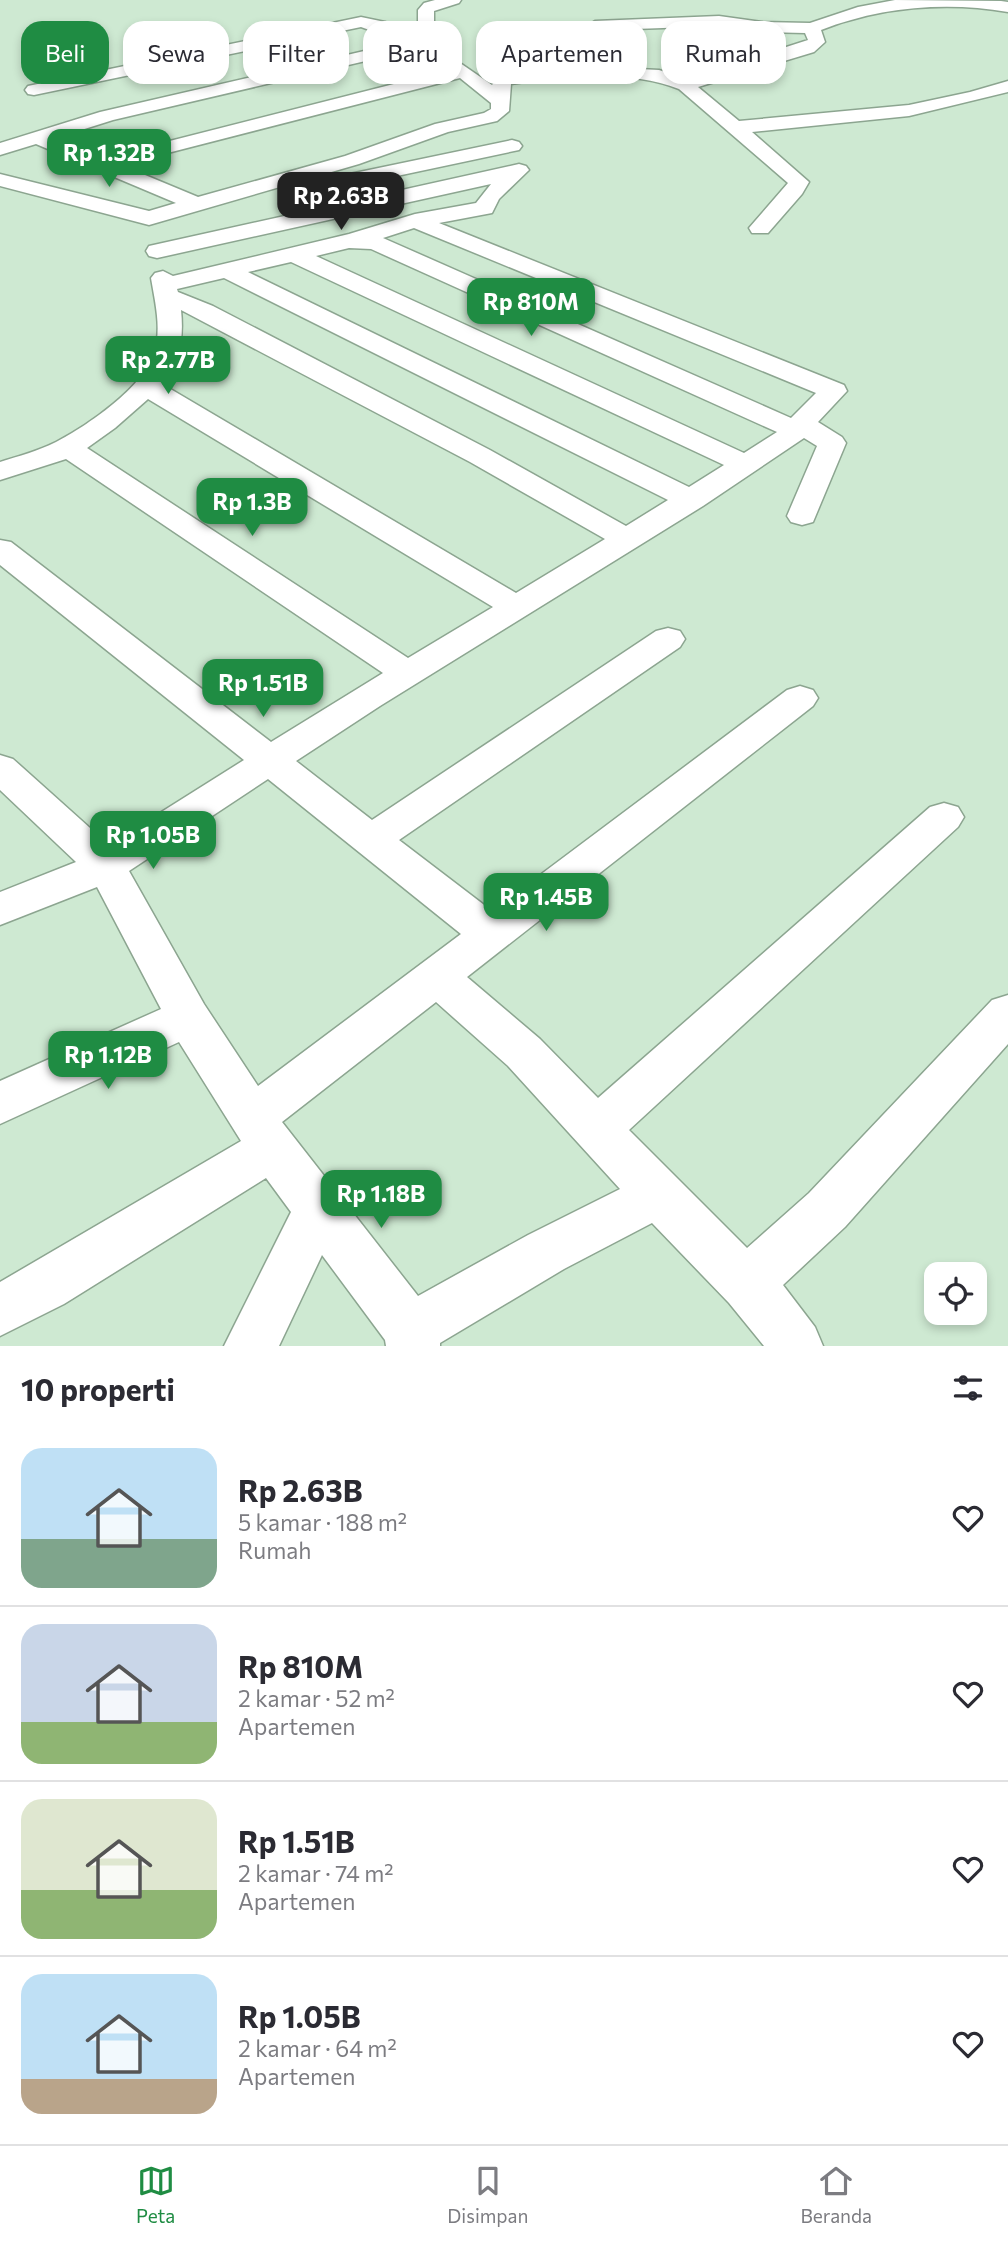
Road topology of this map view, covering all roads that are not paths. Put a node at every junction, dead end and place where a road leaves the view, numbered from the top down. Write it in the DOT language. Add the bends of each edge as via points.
graph roads {
  1 [pos="453,0"];
  2 [pos="1008,7"];
  3 [pos="426,21"];
  4 [pos="647,23"];
  5 [pos="363,24"];
  6 [pos="812,28"];
  7 [pos="363,56"];
  8 [pos="464,72"];
  9 [pos="647,75"];
  10 [pos="501,84"];
  11 [pos="685,85"];
  12 [pos="1008,86"];
  13 [pos="34,90"];
  14 [pos="500,106"];
  15 [pos="736,128"];
  16 [pos="36,136"];
  17 [pos="512,146"];
  18 [pos="0,149"];
  19 [pos="102,164"];
  20 [pos="516,172"];
  21 [pos="0,180"];
  22 [pos="198,205"];
  23 [pos="150,220"];
  24 [pos="415,222"];
  25 [pos="760,228"];
  26 [pos="349,241"];
  27 [pos="157,251"];
  28 [pos="296,254"];
  29 [pos="228,271"];
  30 [pos="165,290"];
  31 [pos="146,386"];
  32 [pos="798,427"];
  33 [pos="68,448"];
  34 [pos="747,465"];
  35 [pos="0,471"];
  36 [pos="692,500"];
  37 [pos="802,516"];
  38 [pos="627,539"];
  39 [pos="0,549"];
  40 [pos="515,606"];
  41 [pos="668,639"];
  42 [pos="407,673"];
  43 [pos="800,698"];
  44 [pos="270,761"];
  45 [pos="0,768"];
  46 [pos="944,817"];
  47 [pos="371,840"];
  48 [pos="106,866"];
  49 [pos="0,909"];
  50 [pos="491,934"];
  51 [pos="436,978"];
  52 [pos="1008,1013"];
  53 [pos="188,1017"];
  54 [pos="0,1103"];
  55 [pos="596,1130"];
  56 [pos="262,1133"];
  57 [pos="657,1195"];
  58 [pos="319,1208"];
  59 [pos="748,1282"];
  60 [pos="0,1310"];
  61 [pos="412,1338"];
  62 [pos="251,1346"];
  63 [pos="796,1346"];
  1 -- 3 [label="street" via="430,6"];
  2 -- 6 [label="street" via="894,4"];
  4 -- 6 [label="street" via="719,20"];
  5 -- 13 [label="street"];
  6 -- 11 [label="street" via="817,42 808,48"];
  7 -- 16 [label="street"];
  8 -- 14 [label="street"];
  8 -- 19 [label="street"];
  9 -- 11 [label="street"];
  10 -- 14 [label="street"];
  11 -- 15 [label="street"];
  12 -- 15 [label="street" via="874,116"];
  14 -- 17 [label="street" via="503,134"];
  14 -- 22 [label="street" via="491,117 442,128"];
  15 -- 25 [label="street" via="799,182"];
  16 -- 18 [label="street"];
  16 -- 19 [label="street"];
  17 -- 20 [label="street" via="538,159"];
  17 -- 23 [label="street"];
  19 -- 22 [label="street"];
  20 -- 24 [label="street" via="484,208"];
  20 -- 27 [label="street"];
  21 -- 23 [label="street"];
  22 -- 23 [label="street"];
  23 -- 27 [label="street"];
  24 -- 26 [label="street"];
  24 -- 32 [label="street" via="834,391"];
  26 -- 28 [label="street"];
  26 -- 32 [label="street" via="375,243"];
  27 -- 30 [label="street"];
  28 -- 29 [label="street"];
  28 -- 34 [label="street"];
  29 -- 30 [label="street"];
  29 -- 36 [label="street"];
  30 -- 31 [label="street" via="170,337 163,363"];
  30 -- 38 [label="street"];
  31 -- 33 [label="street"];
  31 -- 40 [label="street"];
  32 -- 34 [label="street"];
  32 -- 37 [label="street" via="832,443"];
  33 -- 35 [label="street"];
  33 -- 42 [label="street"];
  34 -- 36 [label="street"];
  36 -- 38 [label="street"];
  38 -- 40 [label="street"];
  39 -- 44 [label="street"];
  40 -- 42 [label="street"];
  41 -- 47 [label="street"];
  42 -- 44 [label="street"];
  43 -- 50 [label="street"];
  44 -- 47 [label="street"];
  44 -- 48 [label="street"];
  45 -- 48 [label="street"];
  46 -- 55 [label="street"];
  47 -- 50 [label="street"];
  48 -- 49 [label="street"];
  48 -- 53 [label="street"];
  50 -- 51 [label="street"];
  51 -- 55 [label="street" via="474,1005 533,1061"];
  51 -- 56 [label="street"];
  52 -- 59 [label="street" via="827,1210"];
  53 -- 54 [label="street"];
  53 -- 56 [label="street"];
  55 -- 57 [label="street"];
  56 -- 58 [label="street"];
  56 -- 60 [label="street" via="45,1286"];
  57 -- 59 [label="street"];
  57 -- 61 [label="street" via="546,1252"];
  58 -- 61 [label="street"];
  58 -- 62 [label="street"];
  59 -- 63 [label="street"];
}
